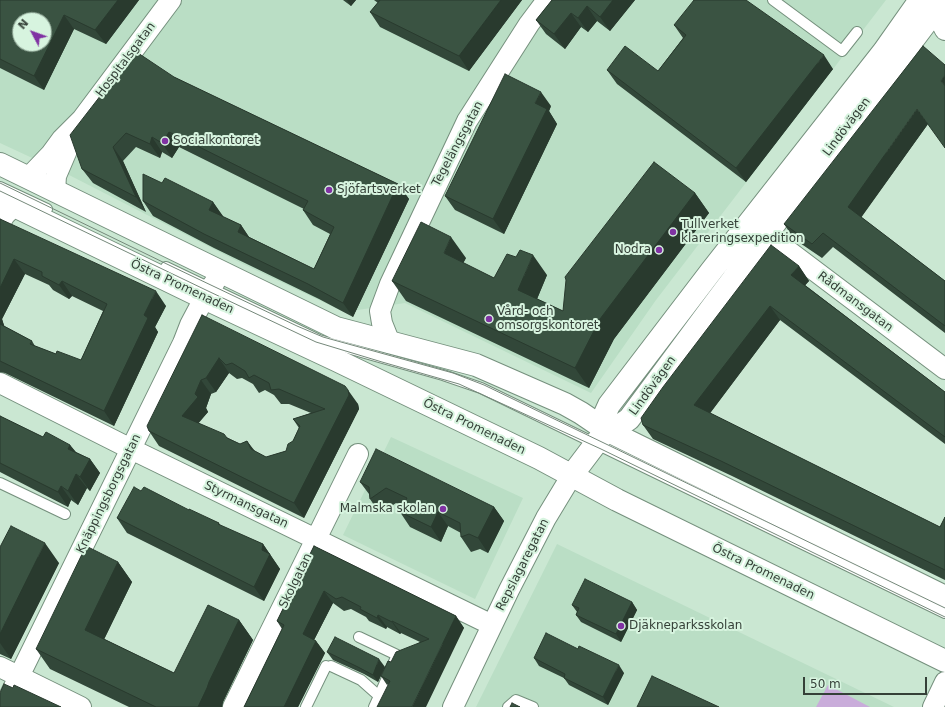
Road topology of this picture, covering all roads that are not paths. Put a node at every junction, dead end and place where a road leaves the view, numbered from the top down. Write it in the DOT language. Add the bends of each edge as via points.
graph roads {
  1 [pos="171,0"];
  2 [pos="548,0"];
  3 [pos="773,0"];
  4 [pos="931,3"];
  5 [pos="945,30"];
  6 [pos="857,32"];
  7 [pos="82,119"];
  8 [pos="0,164"];
  9 [pos="28,178"];
  10 [pos="0,187"];
  11 [pos="55,191"];
  12 [pos="7,202"];
  13 [pos="56,214"];
  14 [pos="0,223"];
  15 [pos="766,234"];
  16 [pos="156,252"];
  17 [pos="175,272"];
  18 [pos="209,283"];
  19 [pos="390,343"];
  20 [pos="945,369"];
  21 [pos="0,383"];
  22 [pos="601,436"];
  23 [pos="131,449"];
  24 [pos="358,454"];
  25 [pos="572,476"];
  26 [pos="0,482"];
  27 [pos="65,514"];
  28 [pos="316,539"];
  29 [pos="945,597"];
  30 [pos="945,613"];
  31 [pos="492,625"];
  32 [pos="359,637"];
  33 [pos="945,661"];
  34 [pos="0,667"];
  35 [pos="20,676"];
  36 [pos="945,682"];
  37 [pos="379,696"];
  38 [pos="4,707"];
  39 [pos="81,707"];
  40 [pos="233,707"];
  41 [pos="306,707"];
  42 [pos="374,707"];
  43 [pos="453,707"];
  44 [pos="508,707"];
  45 [pos="533,707"];
  46 [pos="933,707"];
  1 -- 7 [label="street, Hospitalsgatan"];
  2 -- 19 [label="street, Tegelängsgatan" via="529,24 467,121 390,284 380,311"];
  3 -- 6 [label="lane" via="842,51"];
  4 -- 5 [label="street"];
  4 -- 15 [label="main road, Lindövägen"];
  4 -- 22 [label="main road, Lindövägen" via="884,51 613,399 604,416"];
  7 -- 9 [label="street, Hospitalsgatan"];
  7 -- 11 [label="street, Hospitalsgatan" via="56,176"];
  8 -- 9 [label="main road, Östra Promenaden"];
  9 -- 11 [label="main road, Östra Promenaden"];
  10 -- 13 [label="lane"];
  11 -- 16 [label="main road, Östra Promenaden"];
  12 -- 14 [label="street" via="5,215"];
  12 -- 18 [label="main road, Östra Promenaden"];
  15 -- 20 [label="street, Rådmansgatan"];
  15 -- 22 [label="main road, Lindövägen" via="628,419"];
  16 -- 17 [label="lane"];
  16 -- 17 [label="lane, Östra Promenaden"];
  16 -- 18 [label="main road, Östra Promenaden"];
  17 -- 18 [label="lane, Östra Promenaden"];
  18 -- 19 [label="main road, Östra Promenaden" via="255,289 336,328"];
  18 -- 22 [label="lane, Östra Promenaden" via="319,340 444,375"];
  18 -- 23 [label="street, Knäppingsborgsgatan"];
  18 -- 25 [label="main road, Östra Promenaden" via="342,363"];
  19 -- 22 [label="main road, Östra Promenaden" via="476,365 576,410"];
  21 -- 23 [label="street, Styrmansgatan"];
  22 -- 25 [label="main road, Repslagaregatan"];
  22 -- 29 [label="main road, Östra Promenaden"];
  22 -- 30 [label="lane, Östra Promenaden"];
  23 -- 28 [label="street, Styrmansgatan"];
  23 -- 35 [label="street, Knäppingsborgsgatan"];
  24 -- 28 [label="street, Skolgatan"];
  25 -- 31 [label="street, Repslagaregatan" via="546,518"];
  25 -- 33 [label="main road, Östra Promenaden"];
  26 -- 27 [label="lane"];
  28 -- 31 [label="street, Styrmansgatan"];
  28 -- 40 [label="street, Skolgatan"];
  31 -- 43 [label="street, Repslagaregatan"];
  32 -- 37 [label="lane" via="397,655"];
  34 -- 35 [label="street"];
  35 -- 38 [label="street, Knäppingsborgsgatan"];
  35 -- 39 [label="street"];
  36 -- 46 [label="street"];
  37 -- 41 [label="lane" via="361,680 328,666"];
  37 -- 42 [label="lane"];
  44 -- 45 [label="lane" via="516,700"];
}
